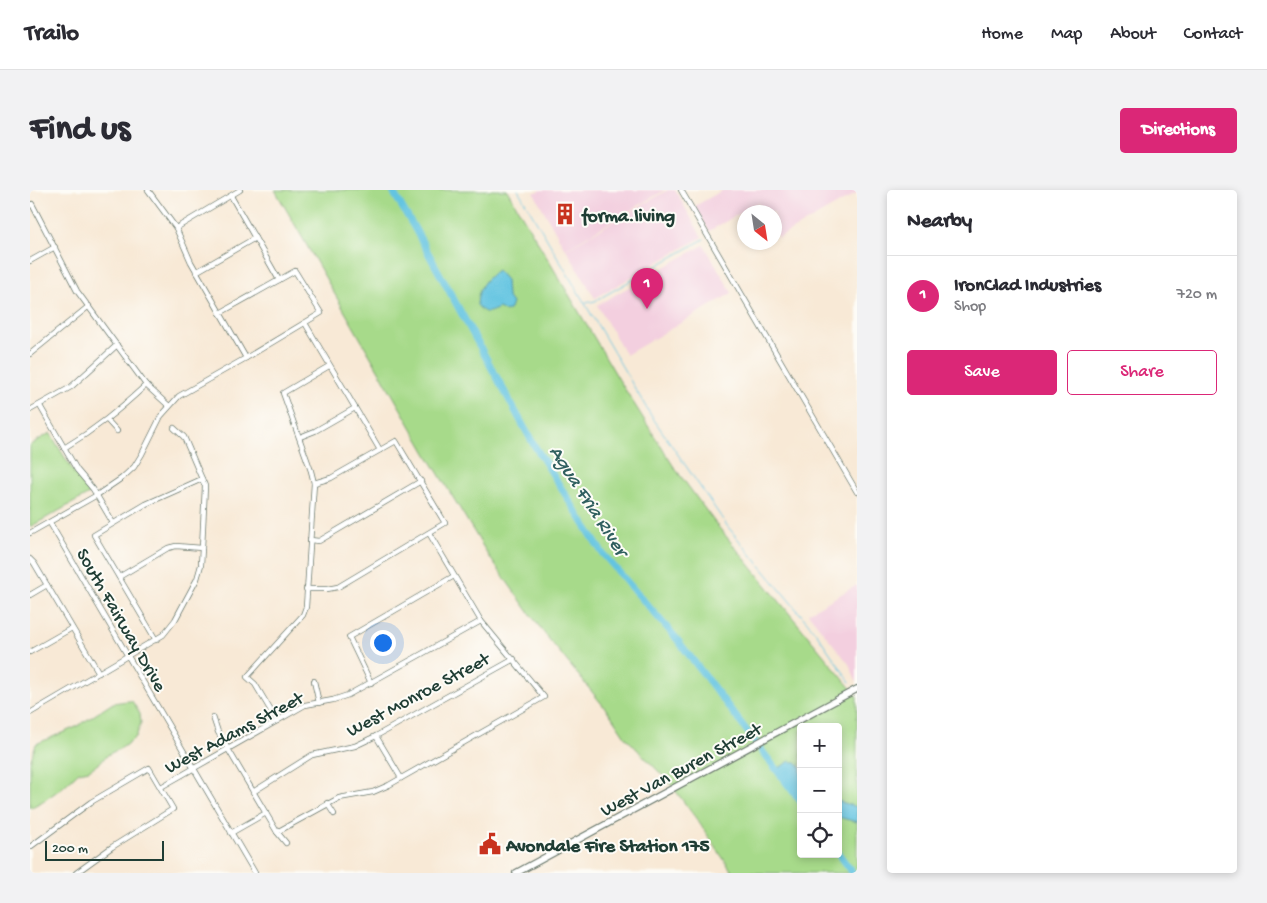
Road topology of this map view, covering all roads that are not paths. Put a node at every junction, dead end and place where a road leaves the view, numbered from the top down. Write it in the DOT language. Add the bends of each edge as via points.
graph roads {
  1 [pos="148,190"];
  2 [pos="240,190"];
  3 [pos="681,190"];
  4 [pos="230,196"];
  5 [pos="31,204"];
  6 [pos="176,228"];
  7 [pos="255,238"];
  8 [pos="55,247"];
  9 [pos="30,261"];
  10 [pos="196,272"];
  11 [pos="279,280"];
  12 [pos="89,306"];
  13 [pos="220,314"];
  14 [pos="305,323"];
  15 [pos="117,345"];
  16 [pos="30,354"];
  17 [pos="246,358"];
  18 [pos="329,366"];
  19 [pos="146,385"];
  20 [pos="40,406"];
  21 [pos="169,406"];
  22 [pos="355,408"];
  23 [pos="30,410"];
  24 [pos="106,420"];
  25 [pos="174,428"];
  26 [pos="117,431"];
  27 [pos="300,438"];
  28 [pos="64,448"];
  29 [pos="380,450"];
  30 [pos="202,479"];
  31 [pos="421,481"];
  32 [pos="314,483"];
  33 [pos="857,492"];
  34 [pos="97,496"];
  35 [pos="50,523"];
  36 [pos="113,523"];
  37 [pos="30,533"];
  38 [pos="429,533"];
  39 [pos="310,540"];
  40 [pos="202,548"];
  41 [pos="30,559"];
  42 [pos="454,576"];
  43 [pos="119,577"];
  44 [pos="48,585"];
  45 [pos="306,589"];
  46 [pos="30,596"];
  47 [pos="481,621"];
  48 [pos="72,628"];
  49 [pos="156,640"];
  50 [pos="30,652"];
  51 [pos="128,656"];
  52 [pos="514,659"];
  53 [pos="99,673"];
  54 [pos="314,681"];
  55 [pos="371,683"];
  56 [pos="857,689"];
  57 [pos="319,703"];
  58 [pos="30,713"];
  59 [pos="213,717"];
  60 [pos="276,721"];
  61 [pos="376,736"];
  62 [pos="228,749"];
  63 [pos="194,769"];
  64 [pos="400,778"];
  65 [pos="161,787"];
  66 [pos="253,792"];
  67 [pos="327,803"];
  68 [pos="266,813"];
  69 [pos="334,814"];
  70 [pos="277,832"];
  71 [pos="231,833"];
  72 [pos="286,843"];
  73 [pos="30,847"];
  74 [pos="528,870"];
  75 [pos="76,873"];
  76 [pos="255,873"];
  77 [pos="516,873"];
  1 -- 6 [label="street"];
  2 -- 4 [label="street"];
  3 -- 33 [label="street"];
  4 -- 6 [label="street"];
  4 -- 7 [label="street"];
  5 -- 8 [label="street"];
  6 -- 10 [label="street"];
  7 -- 10 [label="street"];
  7 -- 11 [label="street"];
  8 -- 9 [label="street"];
  8 -- 12 [label="street" via="77,291"];
  10 -- 13 [label="street"];
  11 -- 13 [label="street"];
  11 -- 14 [label="street" via="295,271 321,313"];
  12 -- 15 [label="street"];
  12 -- 16 [label="street"];
  13 -- 17 [label="street"];
  14 -- 17 [label="street"];
  14 -- 18 [label="street"];
  15 -- 19 [label="street"];
  15 -- 20 [label="street" via="71,387"];
  17 -- 21 [label="street" via="179,396"];
  18 -- 22 [label="street"];
  18 -- 27 [label="street" via="283,393"];
  19 -- 21 [label="street"];
  19 -- 24 [label="street"];
  20 -- 23 [label="street"];
  20 -- 28 [label="street"];
  21 -- 34 [label="street" via="134,467"];
  22 -- 27 [label="street"];
  22 -- 29 [label="street"];
  24 -- 26 [label="street"];
  24 -- 28 [label="street"];
  25 -- 30 [label="street" via="184,437"];
  27 -- 32 [label="street"];
  28 -- 34 [label="street"];
  29 -- 31 [label="street" via="396,441"];
  29 -- 32 [label="street" via="331,478"];
  30 -- 36 [label="street"];
  30 -- 40 [label="street" via="205,486"];
  31 -- 38 [label="street" via="445,523"];
  31 -- 39 [label="street" via="319,541"];
  32 -- 39 [label="street"];
  34 -- 35 [label="street"];
  34 -- 36 [label="street"];
  35 -- 37 [label="street"];
  35 -- 51 [label="street, South Fairway Drive"];
  36 -- 43 [label="street" via="94,535"];
  38 -- 42 [label="street"];
  38 -- 45 [label="street" via="338,587"];
  39 -- 45 [label="street"];
  40 -- 43 [label="street" via="168,548"];
  40 -- 49 [label="street" via="197,579 169,629"];
  41 -- 44 [label="street"];
  42 -- 47 [label="street"];
  42 -- 55 [label="street" via="349,637"];
  43 -- 49 [label="street"];
  44 -- 46 [label="street"];
  44 -- 48 [label="street"];
  45 -- 60 [label="street" via="303,615 247,677 255,684"];
  47 -- 52 [label="street"];
  47 -- 55 [label="street, West Adams Street"];
  48 -- 50 [label="street"];
  48 -- 53 [label="street"];
  49 -- 51 [label="street"];
  51 -- 53 [label="street"];
  51 -- 63 [label="street, South Fairway Drive"];
  52 -- 61 [label="street, West Monroe Street"];
  52 -- 64 [label="street" via="544,697"];
  53 -- 58 [label="street"];
  54 -- 57 [label="street"];
  55 -- 57 [label="street, West Adams Street" via="348,695"];
  56 -- 74 [label="main road, West Van Buren Street"];
  57 -- 60 [label="street, West Adams Street" via="305,705"];
  59 -- 62 [label="street"];
  60 -- 62 [label="street, West Adams Street"];
  61 -- 64 [label="street"];
  61 -- 66 [label="street, West Monroe Street" via="355,746 312,755"];
  62 -- 63 [label="street, West Adams Street"];
  62 -- 66 [label="street"];
  63 -- 65 [label="street, West Adams Street"];
  63 -- 71 [label="street, South Fairway Drive"];
  64 -- 67 [label="street" via="373,792"];
  65 -- 73 [label="street" via="149,768 91,802"];
  65 -- 75 [label="street" via="173,809"];
  66 -- 68 [label="street"];
  67 -- 69 [label="street"];
  67 -- 70 [label="street"];
  68 -- 70 [label="street"];
  68 -- 71 [label="street"];
  70 -- 72 [label="street"];
  71 -- 76 [label="street, South Fairway Drive"];
  74 -- 77 [label="main road, West Van Buren Street"];
}
